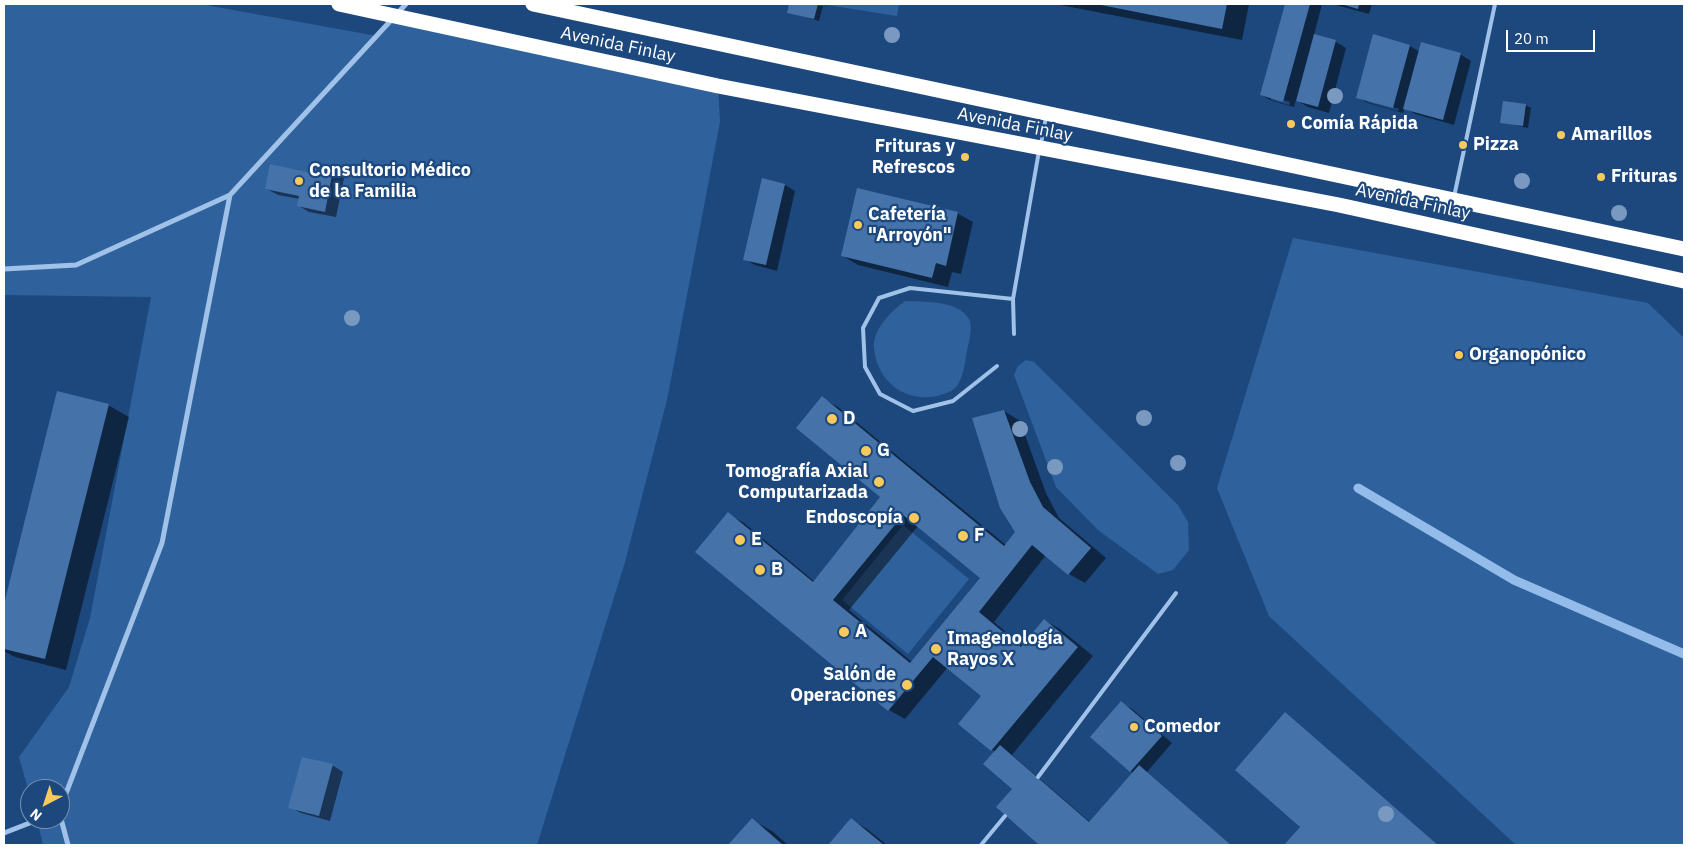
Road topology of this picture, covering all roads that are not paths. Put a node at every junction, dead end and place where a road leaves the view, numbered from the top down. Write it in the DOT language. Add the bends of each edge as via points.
graph roads {
  1 [pos="339,4"];
  2 [pos="406,4"];
  3 [pos="534,4"];
  4 [pos="1495,4"];
  5 [pos="395,16"];
  6 [pos="1047,113"];
  7 [pos="1039,150"];
  8 [pos="230,195"];
  9 [pos="1453,200"];
  10 [pos="1684,248"];
  11 [pos="4,269"];
  12 [pos="1684,281"];
  13 [pos="1013,298"];
  14 [pos="1014,334"];
  15 [pos="997,366"];
  16 [pos="1176,593"];
  17 [pos="1038,777"];
  18 [pos="70,783"];
  19 [pos="1005,816"];
  20 [pos="20,827"];
  21 [pos="64,829"];
  22 [pos="4,833"];
  23 [pos="68,845"];
  24 [pos="981,845"];
  1 -- 5 [label="highway, Avenida Finlay"];
  2 -- 5 [label="street"];
  3 -- 6 [label="highway, Avenida Finlay"];
  4 -- 9 [label="lane"];
  5 -- 7 [label="highway, Avenida Finlay" via="718,86"];
  5 -- 8 [label="street"];
  6 -- 7 [label="lane"];
  6 -- 9 [label="highway, Avenida Finlay"];
  7 -- 12 [label="highway, Avenida Finlay" via="1339,205"];
  7 -- 13 [label="lane"];
  8 -- 11 [label="street" via="76,265"];
  8 -- 18 [label="street" via="162,543"];
  9 -- 10 [label="highway, Avenida Finlay"];
  13 -- 14 [label="lane"];
  13 -- 15 [label="lane" via="910,288 879,298 863,328 865,368 880,394 913,411 952,401"];
  16 -- 17 [label="lane"];
  19 -- 24 [label="lane"];
  20 -- 22 [label="street"];
  21 -- 23 [label="street"];
}
